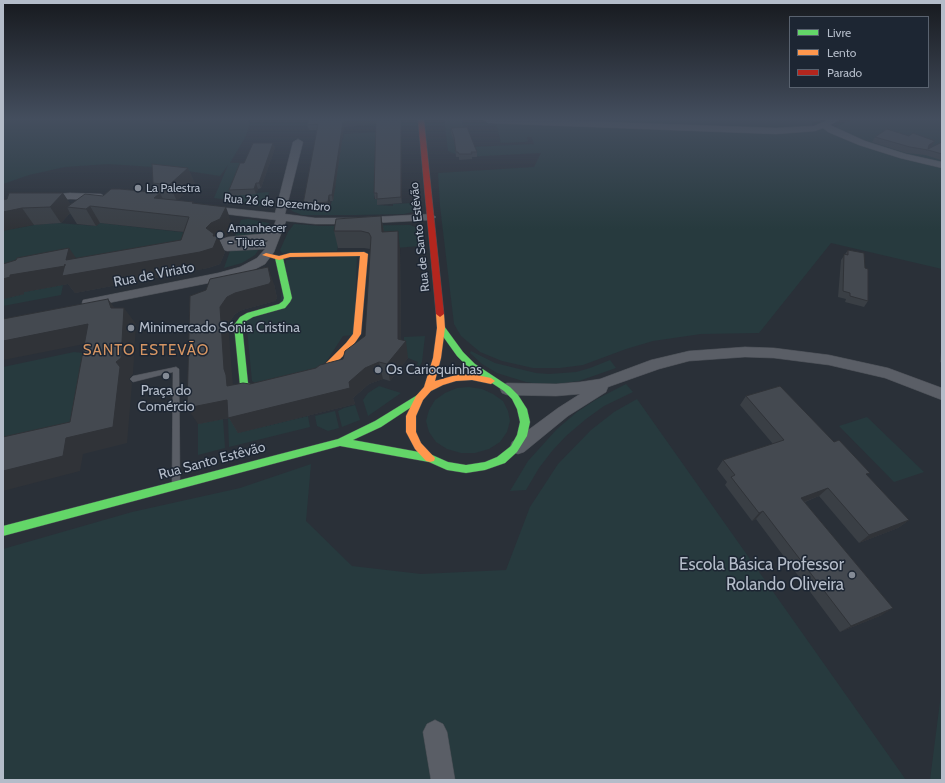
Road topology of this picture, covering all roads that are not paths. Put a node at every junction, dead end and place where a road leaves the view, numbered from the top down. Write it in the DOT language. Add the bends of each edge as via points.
graph roads {
  1 [pos="295,157"];
  2 [pos="424,157"];
  3 [pos="905,157"];
  4 [pos="942,165"];
  5 [pos="108,197"];
  6 [pos="35,200"];
  7 [pos="194,208"];
  8 [pos="430,217"];
  9 [pos="280,218"];
  10 [pos="271,245"];
  11 [pos="279,258"];
  12 [pos="77,306"];
  13 [pos="441,328"];
  14 [pos="628,373"];
  15 [pos="133,379"];
  16 [pos="300,381"];
  17 [pos="279,386"];
  18 [pos="501,386"];
  19 [pos="428,389"];
  20 [pos="939,393"];
  21 [pos="419,398"];
  22 [pos="340,442"];
  23 [pos="514,449"];
  24 [pos="430,458"];
  25 [pos="176,485"];
  26 [pos="3,532"];
  27 [pos="435,732"];
  28 [pos="443,780"];
  1 -- 9 [label="street"];
  2 -- 8 [label="street, Rua de Santo Estêvão"];
  3 -- 4 [label="street"];
  5 -- 6 [label="street" via="70,196"];
  7 -- 9 [label="street, Rua 26 de Dezembro"];
  8 -- 9 [label="street, Rua 26 de Dezembro" via="354,221"];
  8 -- 13 [label="street, Rua de Santo Estêvão"];
  9 -- 10 [label="street"];
  10 -- 11 [label="street"];
  10 -- 12 [label="street, Rua de Viriato" via="255,264 232,274"];
  11 -- 16 [label="street" via="290,255 364,254 357,334 314,378"];
  11 -- 17 [label="street" via="288,298 286,302 282,306 250,315 238,325 244,384 258,391"];
  13 -- 18 [label="street" via="472,366"];
  13 -- 19 [label="street" via="437,358"];
  14 -- 18 [label="street" via="601,384 580,388 556,390"];
  14 -- 20 [label="street" via="689,356 745,352 774,353 878,370"];
  14 -- 23 [label="street" via="582,399"];
  15 -- 25 [label="lane" via="176,369"];
  18 -- 19 [label="street" via="472,377 440,382"];
  18 -- 23 [label="street" via="515,397 522,409 525,422 522,436"];
  19 -- 21 [label="street"];
  21 -- 22 [label="street, Rua Santo Estêvão" via="378,424"];
  21 -- 24 [label="street" via="411,416 411,432 418,446"];
  22 -- 24 [label="street"];
  22 -- 25 [label="street, Rua Santo Estêvão"];
  23 -- 24 [label="street" via="501,460 466,469 447,466"];
  25 -- 26 [label="street, Rua Santo Estêvão"];
  27 -- 28 [label="street"];
}
